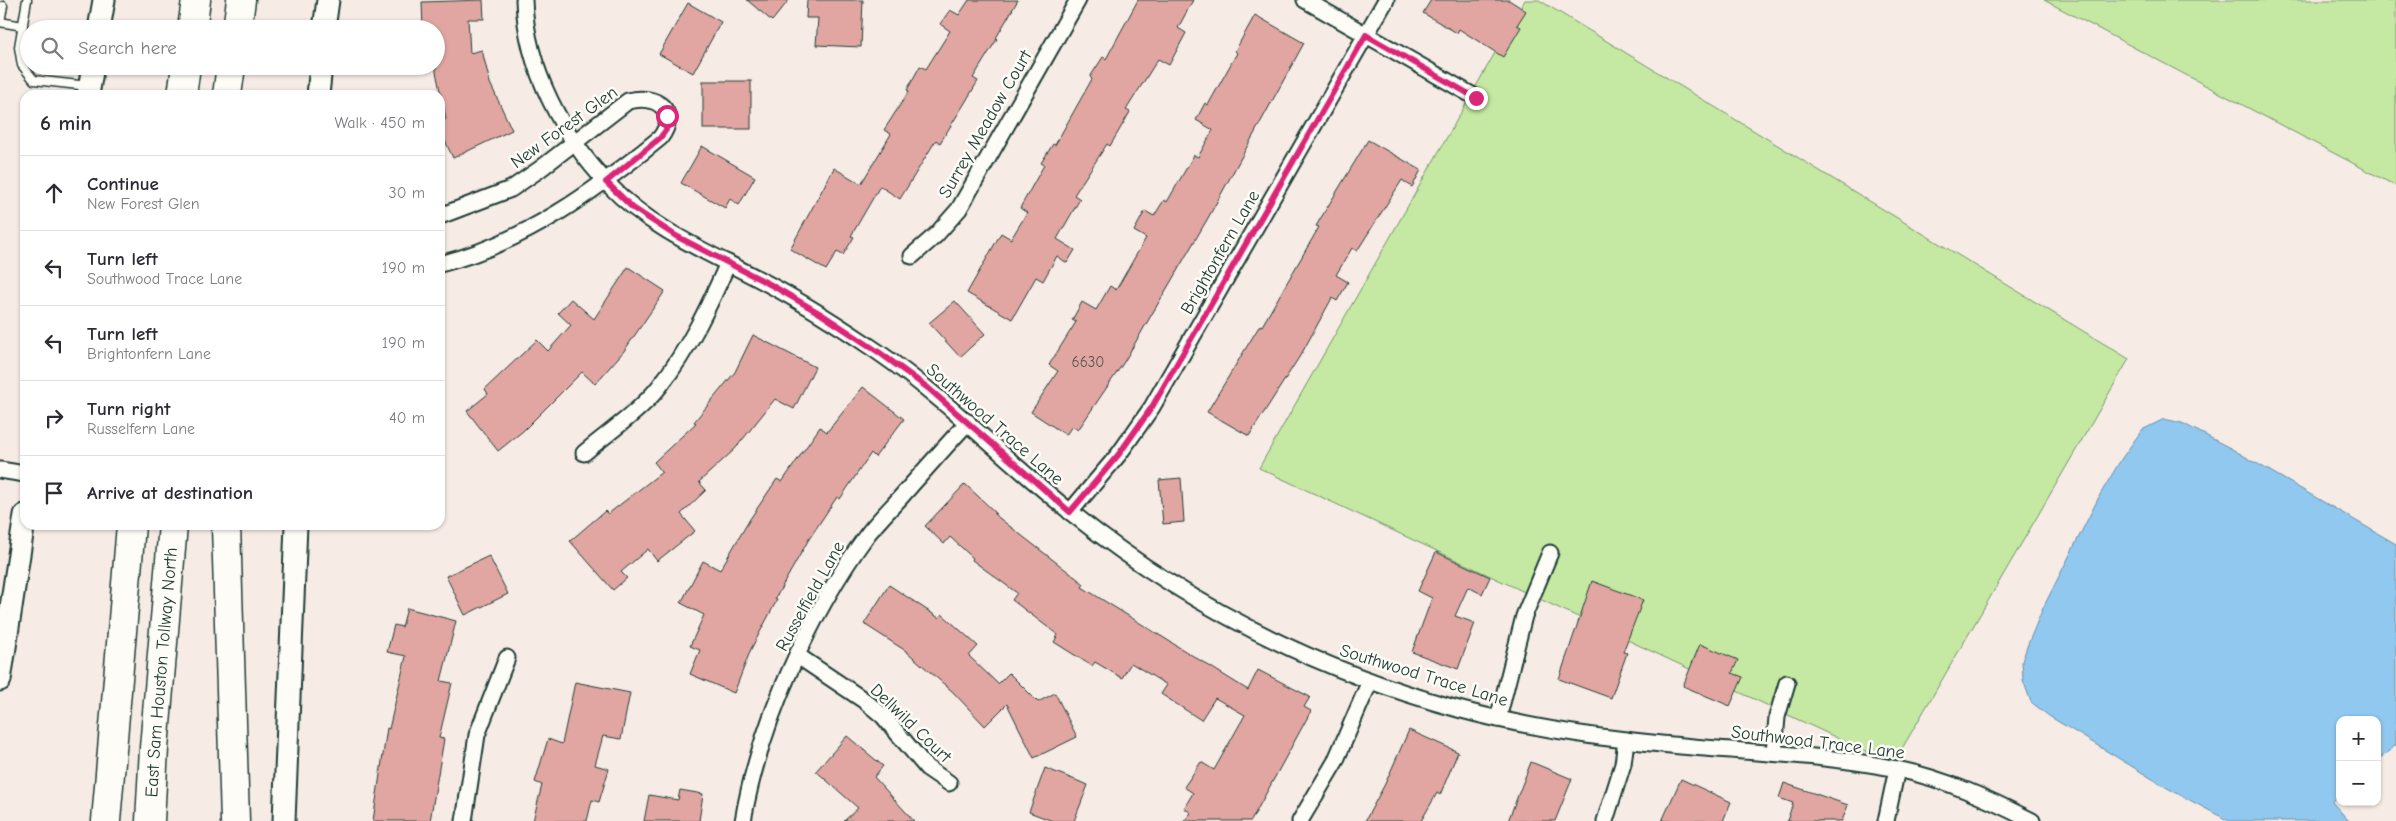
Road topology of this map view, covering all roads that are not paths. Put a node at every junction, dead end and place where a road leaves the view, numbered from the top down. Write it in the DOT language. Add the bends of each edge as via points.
graph roads {
  1 [pos="27,0"];
  2 [pos="104,0"];
  3 [pos="196,0"];
  4 [pos="241,0"];
  5 [pos="256,0"];
  6 [pos="328,0"];
  7 [pos="524,0"];
  8 [pos="1078,0"];
  9 [pos="1305,0"];
  10 [pos="1386,0"];
  11 [pos="3,6"];
  12 [pos="24,20"];
  13 [pos="101,20"];
  14 [pos="193,20"];
  15 [pos="238,20"];
  16 [pos="254,20"];
  17 [pos="325,20"];
  18 [pos="20,25"];
  19 [pos="1366,35"];
  20 [pos="30,75"];
  21 [pos="185,75"];
  22 [pos="230,75"];
  23 [pos="248,75"];
  24 [pos="319,75"];
  25 [pos="91,82"];
  26 [pos="183,90"];
  27 [pos="228,90"];
  28 [pos="247,90"];
  29 [pos="318,90"];
  30 [pos="1476,98"];
  31 [pos="574,143"];
  32 [pos="606,182"];
  33 [pos="445,214"];
  34 [pos="912,256"];
  35 [pos="445,263"];
  36 [pos="728,263"];
  37 [pos="968,422"];
  38 [pos="584,453"];
  39 [pos="0,470"];
  40 [pos="20,473"];
  41 [pos="1070,512"];
  42 [pos="23,530"];
  43 [pos="131,530"];
  44 [pos="173,530"];
  45 [pos="226,530"];
  46 [pos="296,530"];
  47 [pos="1550,553"];
  48 [pos="798,656"];
  49 [pos="507,658"];
  50 [pos="0,680"];
  51 [pos="1370,682"];
  52 [pos="1787,683"];
  53 [pos="1498,719"];
  54 [pos="1626,740"];
  55 [pos="1774,753"];
  56 [pos="1897,769"];
  57 [pos="949,783"];
  58 [pos="106,821"];
  59 [pos="150,821"];
  60 [pos="235,821"];
  61 [pos="284,821"];
  62 [pos="464,821"];
  63 [pos="744,821"];
  64 [pos="1300,821"];
  65 [pos="1605,821"];
  66 [pos="1886,821"];
  67 [pos="2032,821"];
  1 -- 12 [label="lane"];
  2 -- 13 [label="main road"];
  3 -- 14 [label="highway"];
  4 -- 15 [label="highway"];
  5 -- 16 [label="highway"];
  6 -- 17 [label="main road"];
  7 -- 31 [label="street, Southwood Trace Lane" via="535,64"];
  8 -- 34 [label="street, Surrey Meadow Court" via="959,209"];
  9 -- 19 [label="street"];
  10 -- 19 [label="street, Brightonfern Lane"];
  11 -- 18 [label="lane" via="0,22"];
  19 -- 30 [label="street"];
  19 -- 41 [label="street, Brightonfern Lane" via="1152,407 1119,454"];
  20 -- 25 [label="lane" via="34,80"];
  21 -- 26 [label="highway"];
  22 -- 27 [label="highway"];
  23 -- 28 [label="highway"];
  24 -- 29 [label="main road"];
  31 -- 32 [label="street, Southwood Trace Lane"];
  31 -- 32 [label="street, New Forest Glen" via="628,101 653,99 662,106 667,116 666,130"];
  31 -- 33 [label="street, New Forest Glen" via="511,189"];
  32 -- 35 [label="street, New Forest Glen" via="508,240"];
  32 -- 36 [label="street, Southwood Trace Lane" via="633,208 676,236"];
  36 -- 37 [label="street, Southwood Trace Lane" via="843,328 928,388"];
  36 -- 38 [label="street" via="684,352 658,388"];
  37 -- 41 [label="street, Southwood Trace Lane"];
  37 -- 48 [label="street, Russelfield Lane" via="868,534 841,573"];
  39 -- 40 [label="street"];
  41 -- 51 [label="street, Southwood Trace Lane" via="1158,576 1206,605 1284,645"];
  42 -- 50 [label="main road"];
  43 -- 58 [label="highway"];
  44 -- 59 [label="highway, East Sam Houston Tollway North"];
  45 -- 60 [label="highway"];
  46 -- 61 [label="main road"];
  47 -- 53 [label="street" via="1524,616"];
  48 -- 57 [label="street, Dellwild Court" via="883,716 926,768"];
  48 -- 63 [label="street, Russelfield Lane" via="758,752"];
  49 -- 62 [label="street" via="477,735"];
  51 -- 53 [label="street, Southwood Trace Lane"];
  51 -- 64 [label="street" via="1335,762"];
  52 -- 55 [label="street" via="1777,717"];
  53 -- 54 [label="street, Southwood Trace Lane"];
  54 -- 55 [label="street, Southwood Trace Lane"];
  54 -- 65 [label="street" via="1623,764"];
  55 -- 56 [label="street, Southwood Trace Lane"];
  56 -- 66 [label="street"];
  56 -- 67 [label="street, Southwood Trace Lane" via="1965,790"];
}
